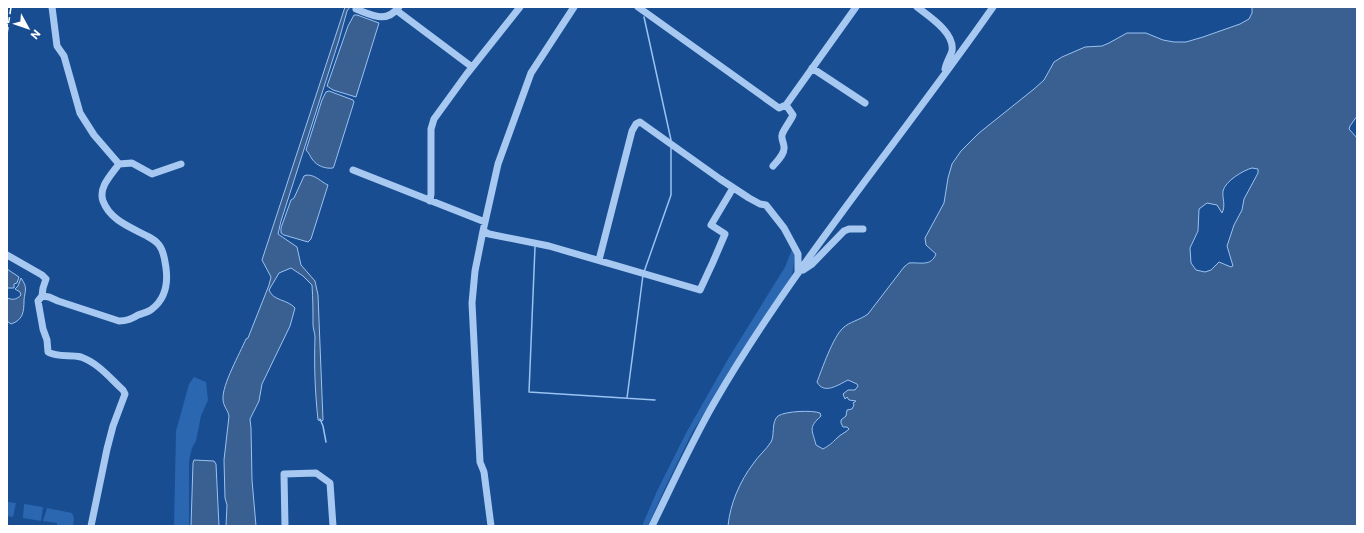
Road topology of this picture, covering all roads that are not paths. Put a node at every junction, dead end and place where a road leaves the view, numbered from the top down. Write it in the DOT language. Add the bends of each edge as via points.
graph roads {
  1 [pos="52,7"];
  2 [pos="520,7"];
  3 [pos="574,7"];
  4 [pos="638,7"];
  5 [pos="856,7"];
  6 [pos="917,7"];
  7 [pos="993,7"];
  8 [pos="356,9"];
  9 [pos="397,9"];
  10 [pos="472,68"];
  11 [pos="812,68"];
  12 [pos="945,73"];
  13 [pos="865,103"];
  14 [pos="786,105"];
  15 [pos="119,164"];
  16 [pos="181,164"];
  17 [pos="773,166"];
  18 [pos="353,170"];
  19 [pos="733,188"];
  20 [pos="430,201"];
  21 [pos="485,222"];
  22 [pos="863,229"];
  23 [pos="483,231"];
  24 [pos="7,255"];
  25 [pos="599,260"];
  26 [pos="798,274"];
  27 [pos="42,296"];
  28 [pos="91,526"];
  29 [pos="285,526"];
  30 [pos="333,526"];
  31 [pos="491,526"];
  32 [pos="652,526"];
  1 -- 15 [label="street" via="57,46 64,56 80,112 94,135"];
  2 -- 10 [label="street"];
  3 -- 21 [label="street" via="531,73 498,164"];
  4 -- 14 [label="street" via="773,104 780,108"];
  5 -- 11 [label="street"];
  6 -- 12 [label="street" via="948,33 952,40 952,51"];
  7 -- 12 [label="street"];
  8 -- 9 [label="street" via="381,18"];
  9 -- 10 [label="street"];
  10 -- 20 [label="street" via="434,119 431,129"];
  11 -- 13 [label="street"];
  11 -- 14 [label="street"];
  12 -- 26 [label="street"];
  14 -- 17 [label="street" via="793,115 782,132 784,152"];
  15 -- 16 [label="street" via="132,163 152,174"];
  15 -- 27 [label="street" via="103,186 103,201 108,210 121,222 159,245 165,260 165,292 152,310 127,321 119,321"];
  18 -- 20 [label="street"];
  19 -- 25 [label="street" via="711,225 725,234 700,290"];
  19 -- 25 [label="street" via="642,123 637,122 632,131"];
  19 -- 26 [label="street" via="766,205 771,211 798,254"];
  20 -- 21 [label="street"];
  21 -- 23 [label="street"];
  22 -- 26 [label="street" via="844,231 812,264"];
  23 -- 25 [label="street"];
  23 -- 31 [label="street" via="472,303 480,462 484,472"];
  24 -- 27 [label="street" via="46,279"];
  26 -- 32 [label="street" via="714,402"];
  27 -- 28 [label="street" via="38,301 48,352 52,355 83,358 103,370 125,394 106,449"];
  29 -- 30 [label="street" via="284,474 316,473 330,483"];
}
